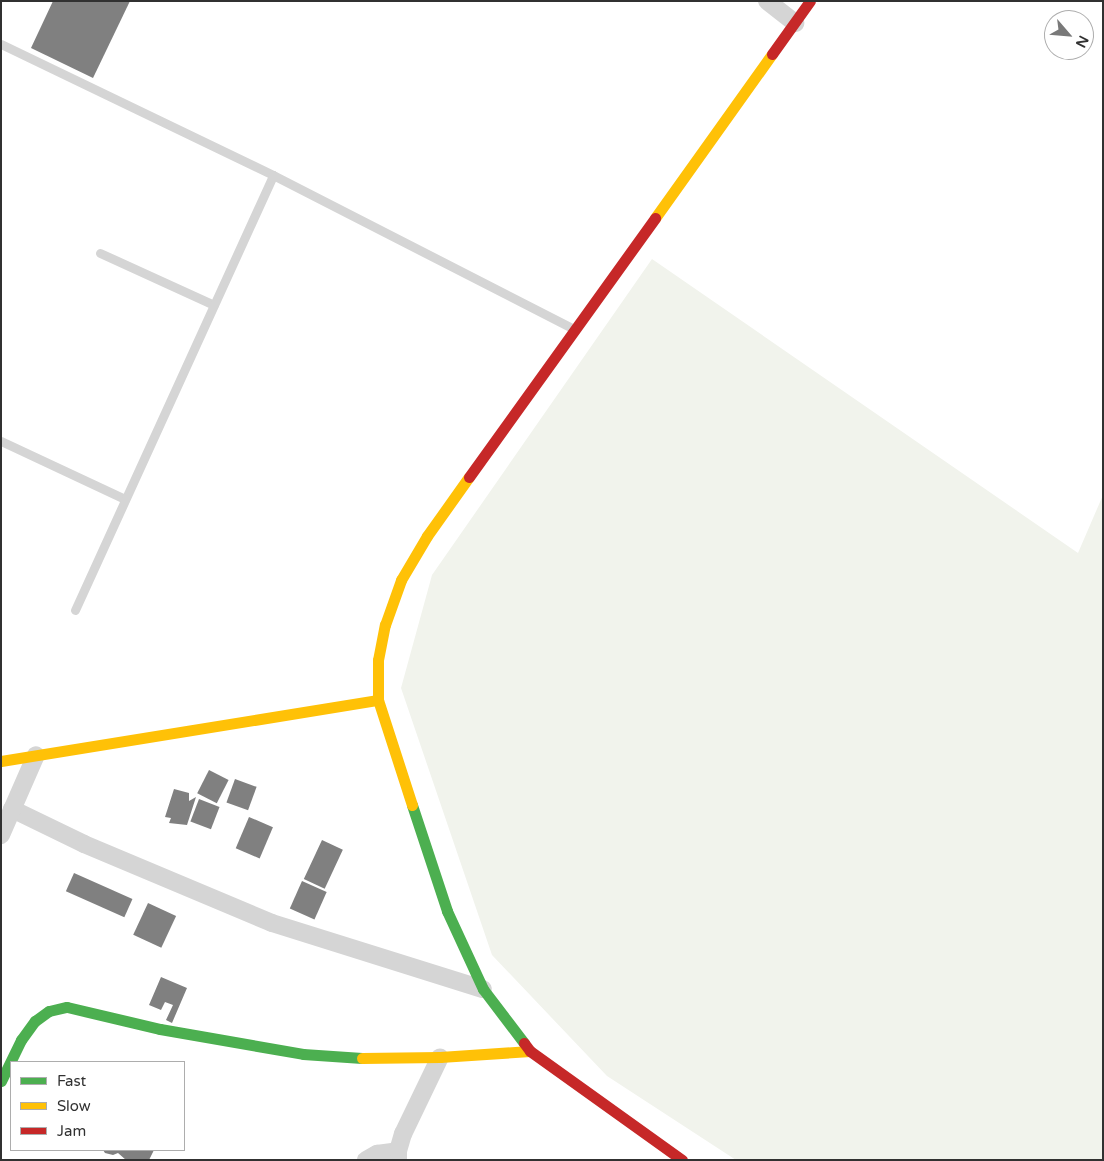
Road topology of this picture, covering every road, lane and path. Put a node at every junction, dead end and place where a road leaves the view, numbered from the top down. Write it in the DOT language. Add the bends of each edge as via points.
graph roads {
  1 [pos="767,1"];
  2 [pos="810,1"];
  3 [pos="794,23"];
  4 [pos="1,44"];
  5 [pos="273,175"];
  6 [pos="100,253"];
  7 [pos="214,305"];
  8 [pos="574,329"];
  9 [pos="1,441"];
  10 [pos="125,499"];
  11 [pos="75,610"];
  12 [pos="378,700"];
  13 [pos="36,754"];
  14 [pos="1,762"];
  15 [pos="12,809"];
  16 [pos="1,835"];
  17 [pos="483,989"];
  18 [pos="530,1051"];
  19 [pos="440,1057"];
  20 [pos="11,1061"];
  21 [pos="10,1063"];
  22 [pos="1,1081"];
  23 [pos="398,1155"];
  24 [pos="366,1160"];
  25 [pos="682,1160"];
  1 -- 3 [label="street"];
  2 -- 3 [label="street"];
  3 -- 8 [label="street"];
  4 -- 5 [label="lane"];
  5 -- 7 [label="lane"];
  5 -- 8 [label="lane"];
  6 -- 7 [label="lane"];
  7 -- 10 [label="lane"];
  8 -- 12 [label="street" via="427,536 401,580 385,625 378,660"];
  9 -- 10 [label="lane"];
  10 -- 11 [label="lane"];
  12 -- 13 [label="street"];
  12 -- 17 [label="street" via="447,911"];
  13 -- 14 [label="street"];
  13 -- 15 [label="street"];
  15 -- 16 [label="street"];
  15 -- 17 [label="street" via="84,844 272,924"];
  17 -- 18 [label="street"];
  18 -- 19 [label="street"];
  18 -- 25 [label="street"];
  19 -- 20 [label="street" via="365,1058 303,1054 160,1029 67,1007 49,1011 36,1021 21,1040"];
  19 -- 23 [label="street" via="403,1134"];
  21 -- 22 [label="street"];
  23 -- 24 [label="street" via="377,1154"];
}
